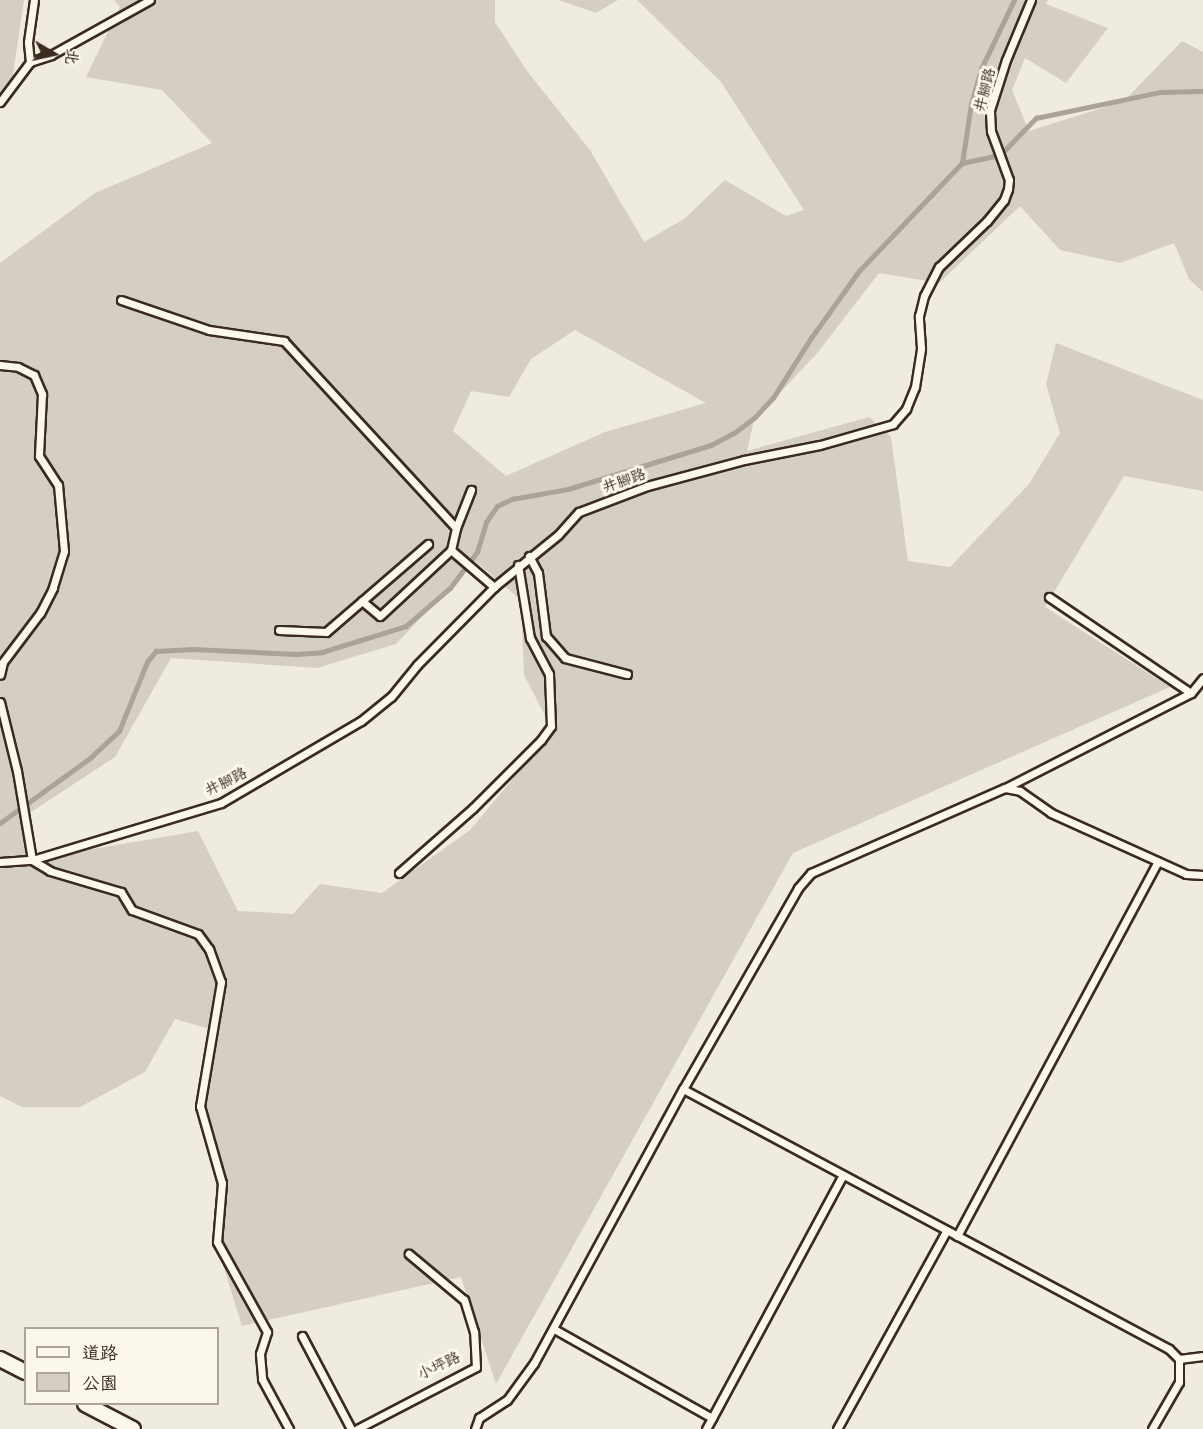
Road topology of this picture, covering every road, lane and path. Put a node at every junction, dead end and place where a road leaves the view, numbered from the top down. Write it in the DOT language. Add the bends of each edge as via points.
graph roads {
  1 [pos="34,0"];
  2 [pos="150,0"];
  3 [pos="1031,0"];
  4 [pos="30,62"];
  5 [pos="0,102"];
  6 [pos="121,300"];
  7 [pos="0,365"];
  8 [pos="471,490"];
  9 [pos="456,528"];
  10 [pos="428,544"];
  11 [pos="451,550"];
  12 [pos="529,556"];
  13 [pos="518,565"];
  14 [pos="494,587"];
  15 [pos="1049,597"];
  16 [pos="362,601"];
  17 [pos="279,630"];
  18 [pos="627,674"];
  19 [pos="0,675"];
  20 [pos="1203,678"];
  21 [pos="1191,693"];
  22 [pos="0,702"];
  23 [pos="1005,788"];
  24 [pos="32,860"];
  25 [pos="1158,861"];
  26 [pos="0,862"];
  27 [pos="399,873"];
  28 [pos="1203,874"];
  29 [pos="683,1089"];
  30 [pos="843,1175"];
  31 [pos="947,1230"];
  32 [pos="957,1236"];
  33 [pos="409,1254"];
  34 [pos="554,1329"];
  35 [pos="302,1336"];
  36 [pos="1203,1356"];
  37 [pos="0,1359"];
  38 [pos="1179,1359"];
  39 [pos="24,1371"];
  40 [pos="87,1405"];
  41 [pos="712,1418"];
  42 [pos="133,1429"];
  43 [pos="289,1429"];
  44 [pos="351,1429"];
  45 [pos="357,1429"];
  46 [pos="475,1429"];
  47 [pos="706,1429"];
  48 [pos="837,1429"];
  49 [pos="1152,1429"];
  1 -- 4 [label="lane" via="27,42"];
  2 -- 4 [label="lane" via="51,55"];
  3 -- 12 [label="lane, 井腳路" via="990,110 991,131 1009,180 1004,200 939,267 924,296 919,316 921,348 915,387 906,409 893,424 647,486 579,512 558,535"];
  4 -- 5 [label="lane"];
  6 -- 9 [label="lane" via="209,330 285,341"];
  7 -- 19 [label="lane" via="18,367 34,375 42,394 39,456 58,485 64,551 53,588 40,613 3,662"];
  8 -- 9 [label="lane"];
  9 -- 11 [label="lane"];
  10 -- 16 [label="lane"];
  11 -- 14 [label="lane"];
  11 -- 16 [label="lane" via="380,616"];
  12 -- 13 [label="lane, 井腳路"];
  12 -- 18 [label="lane" via="538,573 546,636 565,658"];
  13 -- 14 [label="lane, 井腳路"];
  13 -- 27 [label="lane" via="530,638 549,674 551,726 473,808"];
  14 -- 24 [label="lane, 井腳路" via="391,697 361,721 221,803"];
  15 -- 21 [label="lane"];
  16 -- 17 [label="lane" via="327,632"];
  20 -- 21 [label="lane"];
  21 -- 23 [label="lane"];
  22 -- 24 [label="lane"];
  23 -- 25 [label="lane" via="1020,790 1051,813"];
  23 -- 29 [label="lane" via="811,873 798,888"];
  24 -- 26 [label="lane, 井腳路"];
  24 -- 43 [label="lane" via="50,871 121,892 132,910 198,934 209,949 221,982 200,1106 222,1183 217,1242 267,1332 260,1354 262,1379"];
  25 -- 28 [label="lane" via="1186,874"];
  25 -- 32 [label="lane"];
  29 -- 30 [label="lane"];
  29 -- 34 [label="lane"];
  30 -- 31 [label="lane"];
  30 -- 41 [label="lane"];
  31 -- 32 [label="lane"];
  31 -- 48 [label="lane"];
  32 -- 38 [label="lane" via="1170,1349"];
  33 -- 45 [label="lane, 小坪路" via="464,1300 474,1332 476,1367"];
  34 -- 41 [label="lane"];
  34 -- 46 [label="lane" via="507,1400 479,1418"];
  35 -- 44 [label="lane"];
  36 -- 38 [label="lane"];
  37 -- 39 [label="street"];
  38 -- 49 [label="lane" via="1179,1382"];
  40 -- 42 [label="street"];
  41 -- 47 [label="lane"];
}
